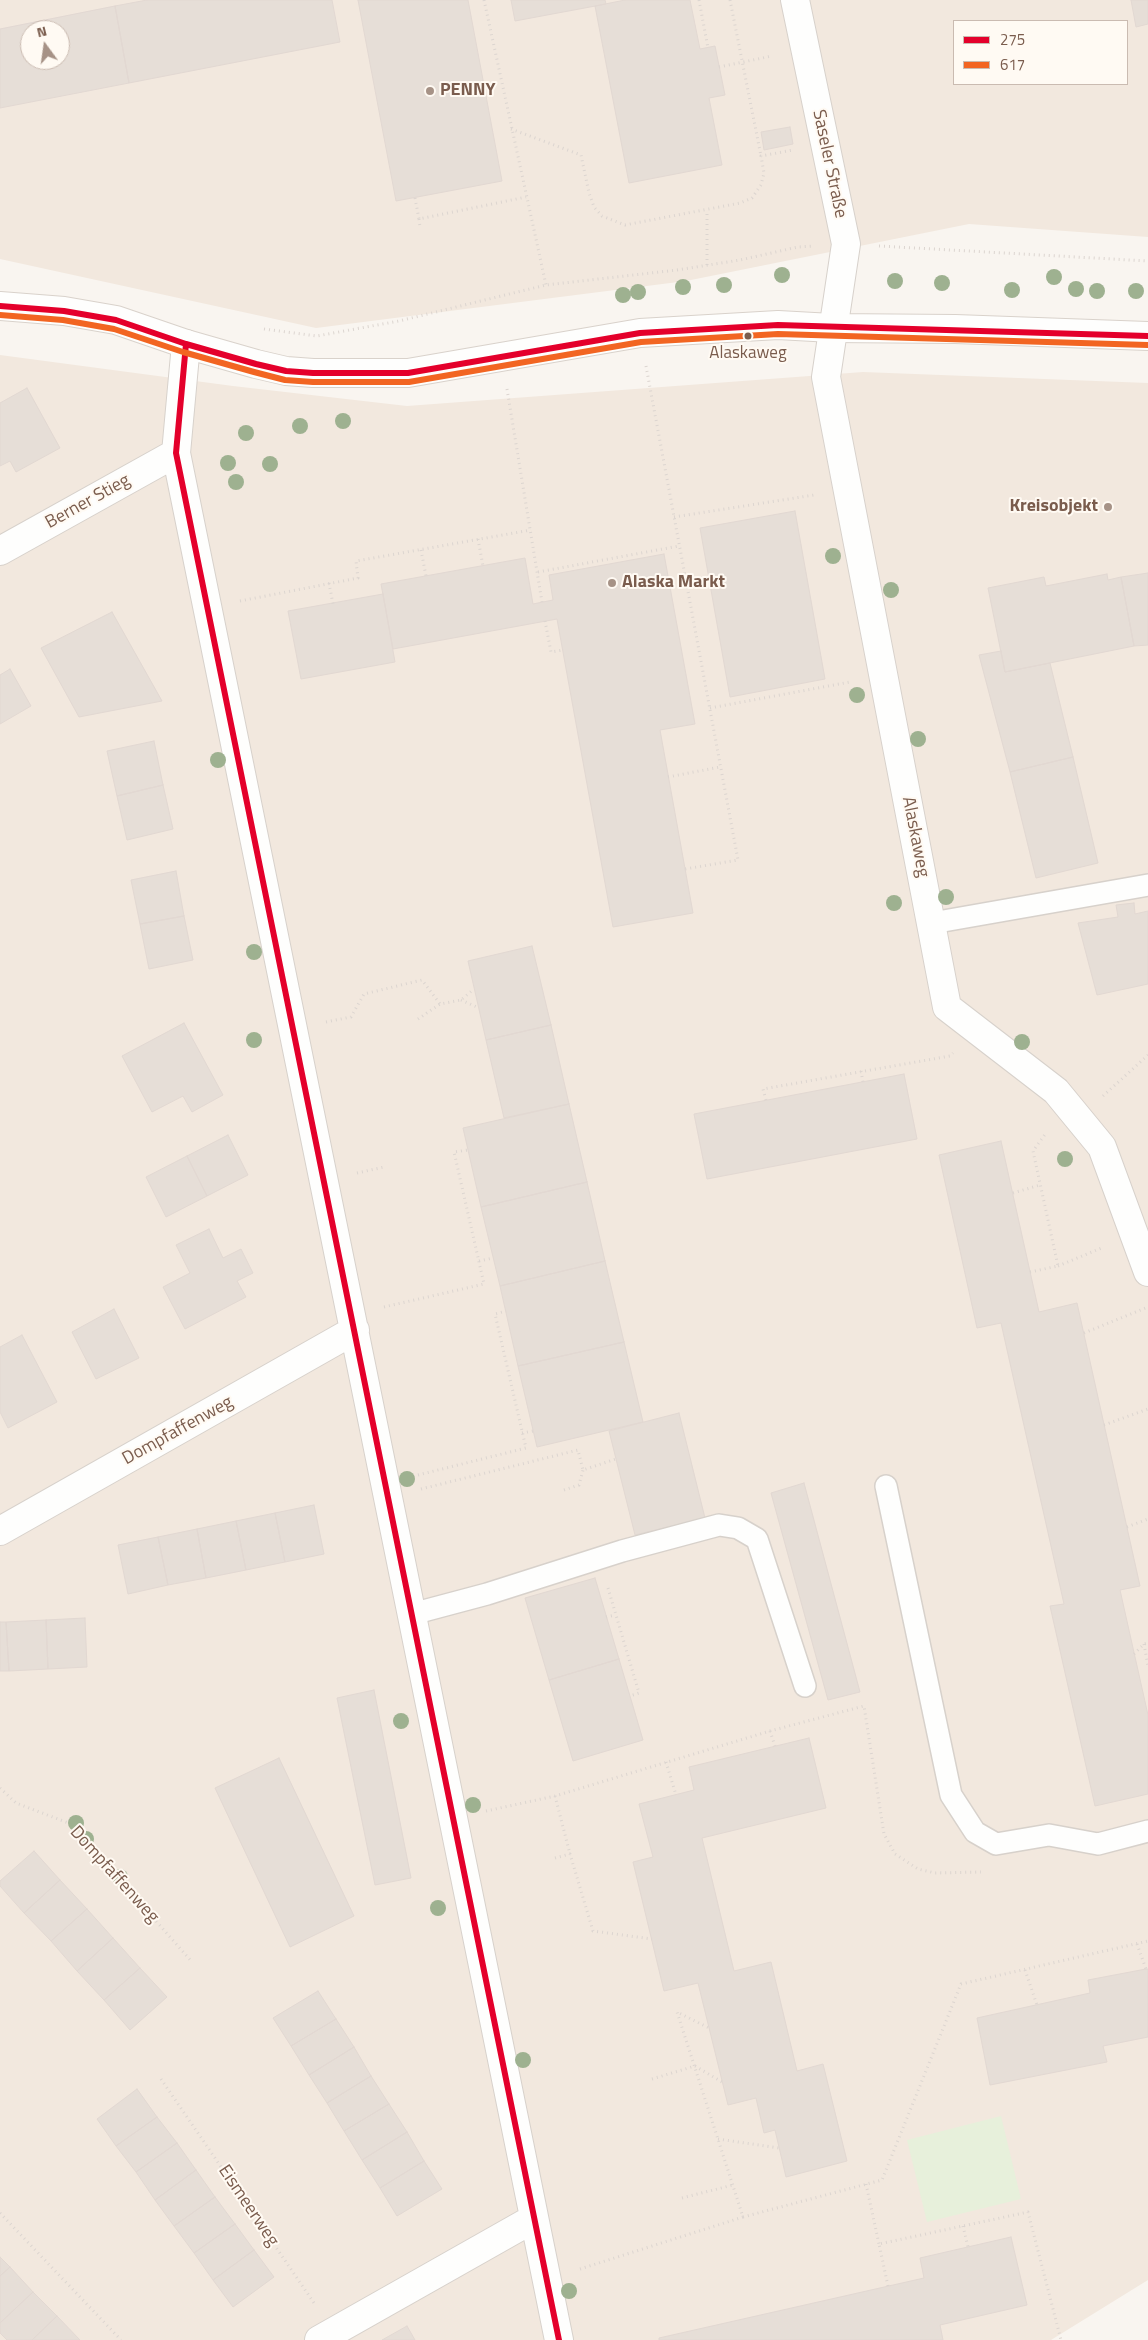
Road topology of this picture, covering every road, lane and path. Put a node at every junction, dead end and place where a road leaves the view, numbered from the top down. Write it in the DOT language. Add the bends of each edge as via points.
graph roads {
  1 [pos="484,0"];
  2 [pos="699,0"];
  3 [pos="730,0"];
  4 [pos="795,0"];
  5 [pos="708,48"];
  6 [pos="805,48"];
  7 [pos="743,62"];
  8 [pos="719,67"];
  9 [pos="511,129"];
  10 [pos="825,144"];
  11 [pos="761,156"];
  12 [pos="526,196"];
  13 [pos="415,198"];
  14 [pos="707,210"];
  15 [pos="419,219"];
  16 [pos="420,228"];
  17 [pos="846,244"];
  18 [pos="1148,261"];
  19 [pos="707,265"];
  20 [pos="546,285"];
  21 [pos="0,306"];
  22 [pos="261,328"];
  23 [pos="832,328"];
  24 [pos="640,333"];
  25 [pos="1148,336"];
  26 [pos="186,344"];
  27 [pos="501,356"];
  28 [pos="176,453"];
  29 [pos="848,490"];
  30 [pos="674,517"];
  31 [pos="530,530"];
  32 [pos="478,539"];
  33 [pos="679,546"];
  34 [pos="421,550"];
  35 [pos="0,551"];
  36 [pos="483,566"];
  37 [pos="538,572"];
  38 [pos="426,576"];
  39 [pos="329,583"];
  40 [pos="542,602"];
  41 [pos="333,604"];
  42 [pos="207,608"];
  43 [pos="545,621"];
  44 [pos="563,650"];
  45 [pos="883,676"];
  46 [pos="710,708"];
  47 [pos="720,767"];
  48 [pos="668,777"];
  49 [pos="685,869"];
  50 [pos="1148,886"];
  51 [pos="932,923"];
  52 [pos="474,989"];
  53 [pos="461,1000"];
  54 [pos="440,1004"];
  55 [pos="479,1008"];
  56 [pos="418,1018"];
  57 [pos="293,1028"];
  58 [pos="976,1029"];
  59 [pos="1148,1055"];
  60 [pos="860,1071"];
  61 [pos="863,1082"];
  62 [pos="766,1100"];
  63 [pos="1073,1111"];
  64 [pos="468,1150"];
  65 [pos="1040,1184"];
  66 [pos="1013,1193"];
  67 [pos="1134,1236"];
  68 [pos="493,1258"];
  69 [pos="479,1261"];
  70 [pos="1058,1266"];
  71 [pos="1030,1272"];
  72 [pos="1148,1272"];
  73 [pos="1148,1307"];
  74 [pos="506,1311"];
  75 [pos="354,1322"];
  76 [pos="1084,1334"];
  77 [pos="1148,1409"];
  78 [pos="1104,1425"];
  79 [pos="533,1431"];
  80 [pos="522,1433"];
  81 [pos="616,1459"];
  82 [pos="583,1470"];
  83 [pos="886,1486"];
  84 [pos="387,1490"];
  85 [pos="564,1490"];
  86 [pos="1148,1519"];
  87 [pos="1127,1527"];
  88 [pos="0,1531"];
  89 [pos="599,1559"];
  90 [pos="412,1614"];
  91 [pos="616,1614"];
  92 [pos="606,1617"];
  93 [pos="1146,1643"];
  94 [pos="1134,1654"];
  95 [pos="1148,1666"];
  96 [pos="805,1686"];
  97 [pos="630,1696"];
  98 [pos="864,1706"];
  99 [pos="770,1731"];
  100 [pos="775,1746"];
  101 [pos="666,1762"];
  102 [pos="0,1788"];
  103 [pos="676,1794"];
  104 [pos="554,1796"];
  105 [pos="454,1819"];
  106 [pos="1148,1831"];
  107 [pos="570,1854"];
  108 [pos="555,1858"];
  109 [pos="652,1939"];
  110 [pos="1148,1941"];
  111 [pos="1137,1944"];
  112 [pos="192,1962"];
  113 [pos="1146,1969"];
  114 [pos="1024,1970"];
  115 [pos="1037,2005"];
  116 [pos="709,2028"];
  117 [pos="695,2066"];
  118 [pos="161,2079"];
  119 [pos="652,2079"];
  120 [pos="722,2082"];
  121 [pos="718,2139"];
  122 [pos="779,2148"];
  123 [pos="866,2184"];
  124 [pos="733,2185"];
  125 [pos="682,2198"];
  126 [pos="0,2213"];
  127 [pos="743,2217"];
  128 [pos="533,2219"];
  129 [pos="964,2226"];
  130 [pos="879,2244"];
  131 [pos="968,2247"];
  132 [pos="546,2280"];
  133 [pos="888,2286"];
  134 [pos="326,2336"];
  135 [pos="121,2340"];
  136 [pos="558,2340"];
  137 [pos="1061,2340"];
  1 -- 9 [label="path"];
  2 -- 5 [label="path"];
  3 -- 7 [label="path"];
  4 -- 6 [label="street, Saseler Straße"];
  6 -- 7 [label="path"];
  6 -- 10 [label="street, Saseler Straße"];
  7 -- 8 [label="path"];
  7 -- 11 [label="path"];
  9 -- 12 [label="path"];
  9 -- 14 [label="path" via="582,155 594,207 613,222 626,226"];
  10 -- 11 [label="path"];
  10 -- 17 [label="street, Saseler Straße"];
  11 -- 14 [label="path" via="764,172 761,185 752,198 740,204"];
  12 -- 15 [label="path"];
  12 -- 20 [label="path"];
  13 -- 15 [label="path"];
  14 -- 19 [label="path"];
  15 -- 16 [label="path"];
  17 -- 18 [label="path"];
  17 -- 19 [label="path" via="798,247"];
  17 -- 23 [label="street, Saseler Straße"];
  19 -- 20 [label="path"];
  20 -- 22 [label="path" via="399,321 318,336"];
  21 -- 26 [label="street" via="64,311 116,320"];
  23 -- 24 [label="street" via="778,325"];
  23 -- 25 [label="street"];
  23 -- 29 [label="street, Alaskaweg" via="826,377"];
  24 -- 27 [label="street"];
  24 -- 30 [label="path"];
  26 -- 27 [label="street" via="286,371 313,373 408,373"];
  26 -- 28 [label="street"];
  27 -- 31 [label="path"];
  28 -- 35 [label="street, Berner Stieg"];
  28 -- 42 [label="street"];
  29 -- 30 [label="path"];
  29 -- 45 [label="street, Alaskaweg"];
  30 -- 33 [label="path"];
  31 -- 32 [label="path"];
  31 -- 37 [label="path"];
  32 -- 34 [label="path"];
  32 -- 36 [label="path"];
  33 -- 37 [label="path"];
  33 -- 46 [label="path"];
  34 -- 38 [label="path"];
  34 -- 39 [label="path" via="356,561 358,578"];
  37 -- 40 [label="path"];
  39 -- 41 [label="path"];
  39 -- 42 [label="path"];
  42 -- 57 [label="street"];
  43 -- 44 [label="path" via="551,652"];
  45 -- 46 [label="path"];
  45 -- 51 [label="street, Alaskaweg"];
  46 -- 47 [label="path"];
  47 -- 48 [label="path"];
  47 -- 49 [label="path" via="738,860"];
  50 -- 51 [label="lane"];
  51 -- 58 [label="street, Alaskaweg" via="947,1007"];
  52 -- 53 [label="path"];
  53 -- 54 [label="path"];
  53 -- 55 [label="path"];
  54 -- 56 [label="path"];
  54 -- 57 [label="path" via="422,980 364,994 351,1017"];
  57 -- 75 [label="street"];
  58 -- 60 [label="path" via="950,1056"];
  58 -- 63 [label="street, Alaskaweg" via="1056,1091"];
  59 -- 63 [label="path"];
  60 -- 61 [label="path"];
  60 -- 62 [label="path" via="763,1089"];
  63 -- 65 [label="path" via="1033,1151"];
  63 -- 67 [label="street, Alaskaweg" via="1102,1147"];
  64 -- 69 [label="path" via="454,1152"];
  65 -- 66 [label="path"];
  65 -- 70 [label="path"];
  67 -- 70 [label="path"];
  67 -- 72 [label="street, Alaskaweg"];
  68 -- 69 [label="path"];
  69 -- 75 [label="path" via="484,1284"];
  70 -- 71 [label="path"];
  73 -- 76 [label="path"];
  74 -- 80 [label="path" via="495,1314"];
  75 -- 84 [label="street"];
  75 -- 88 [label="street, Dompfaffenweg"];
  77 -- 78 [label="path"];
  79 -- 80 [label="path"];
  80 -- 84 [label="path" via="526,1448"];
  81 -- 82 [label="path"];
  82 -- 84 [label="path" via="578,1450"];
  82 -- 85 [label="path" via="579,1485"];
  83 -- 106 [label="lane" via="951,1795 974,1832 996,1844 1049,1835 1098,1844"];
  84 -- 90 [label="street"];
  86 -- 87 [label="path"];
  89 -- 90 [label="lane"];
  89 -- 91 [label="path"];
  89 -- 96 [label="lane" via="719,1525 738,1528 757,1538"];
  90 -- 105 [label="street"];
  91 -- 92 [label="path"];
  91 -- 97 [label="path" via="639,1693"];
  93 -- 94 [label="path"];
  93 -- 95 [label="path"];
  98 -- 99 [label="path"];
  99 -- 100 [label="path"];
  99 -- 101 [label="path"];
  101 -- 103 [label="path"];
  101 -- 104 [label="path"];
  102 -- 112 [label="path, Dompfaffenweg" via="16,1803 71,1824"];
  104 -- 105 [label="path"];
  104 -- 107 [label="path"];
  105 -- 128 [label="street"];
  107 -- 108 [label="path"];
  107 -- 109 [label="path" via="593,1931"];
  110 -- 111 [label="path"];
  111 -- 113 [label="path"];
  111 -- 114 [label="path"];
  114 -- 115 [label="path"];
  114 -- 123 [label="path" via="961,1984 882,2180"];
  116 -- 117 [label="path" via="677,2012"];
  117 -- 119 [label="path"];
  117 -- 120 [label="path"];
  117 -- 121 [label="path"];
  118 -- 134 [label="path, Eismeerweg"];
  121 -- 122 [label="path"];
  121 -- 124 [label="path"];
  123 -- 127 [label="path"];
  123 -- 130 [label="path"];
  124 -- 125 [label="path"];
  124 -- 127 [label="path"];
  126 -- 135 [label="path"];
  127 -- 132 [label="path"];
  128 -- 132 [label="street"];
  128 -- 134 [label="street"];
  129 -- 130 [label="path"];
  129 -- 131 [label="path"];
  129 -- 137 [label="path" via="1028,2212"];
  130 -- 133 [label="path"];
  132 -- 136 [label="street"];
}
